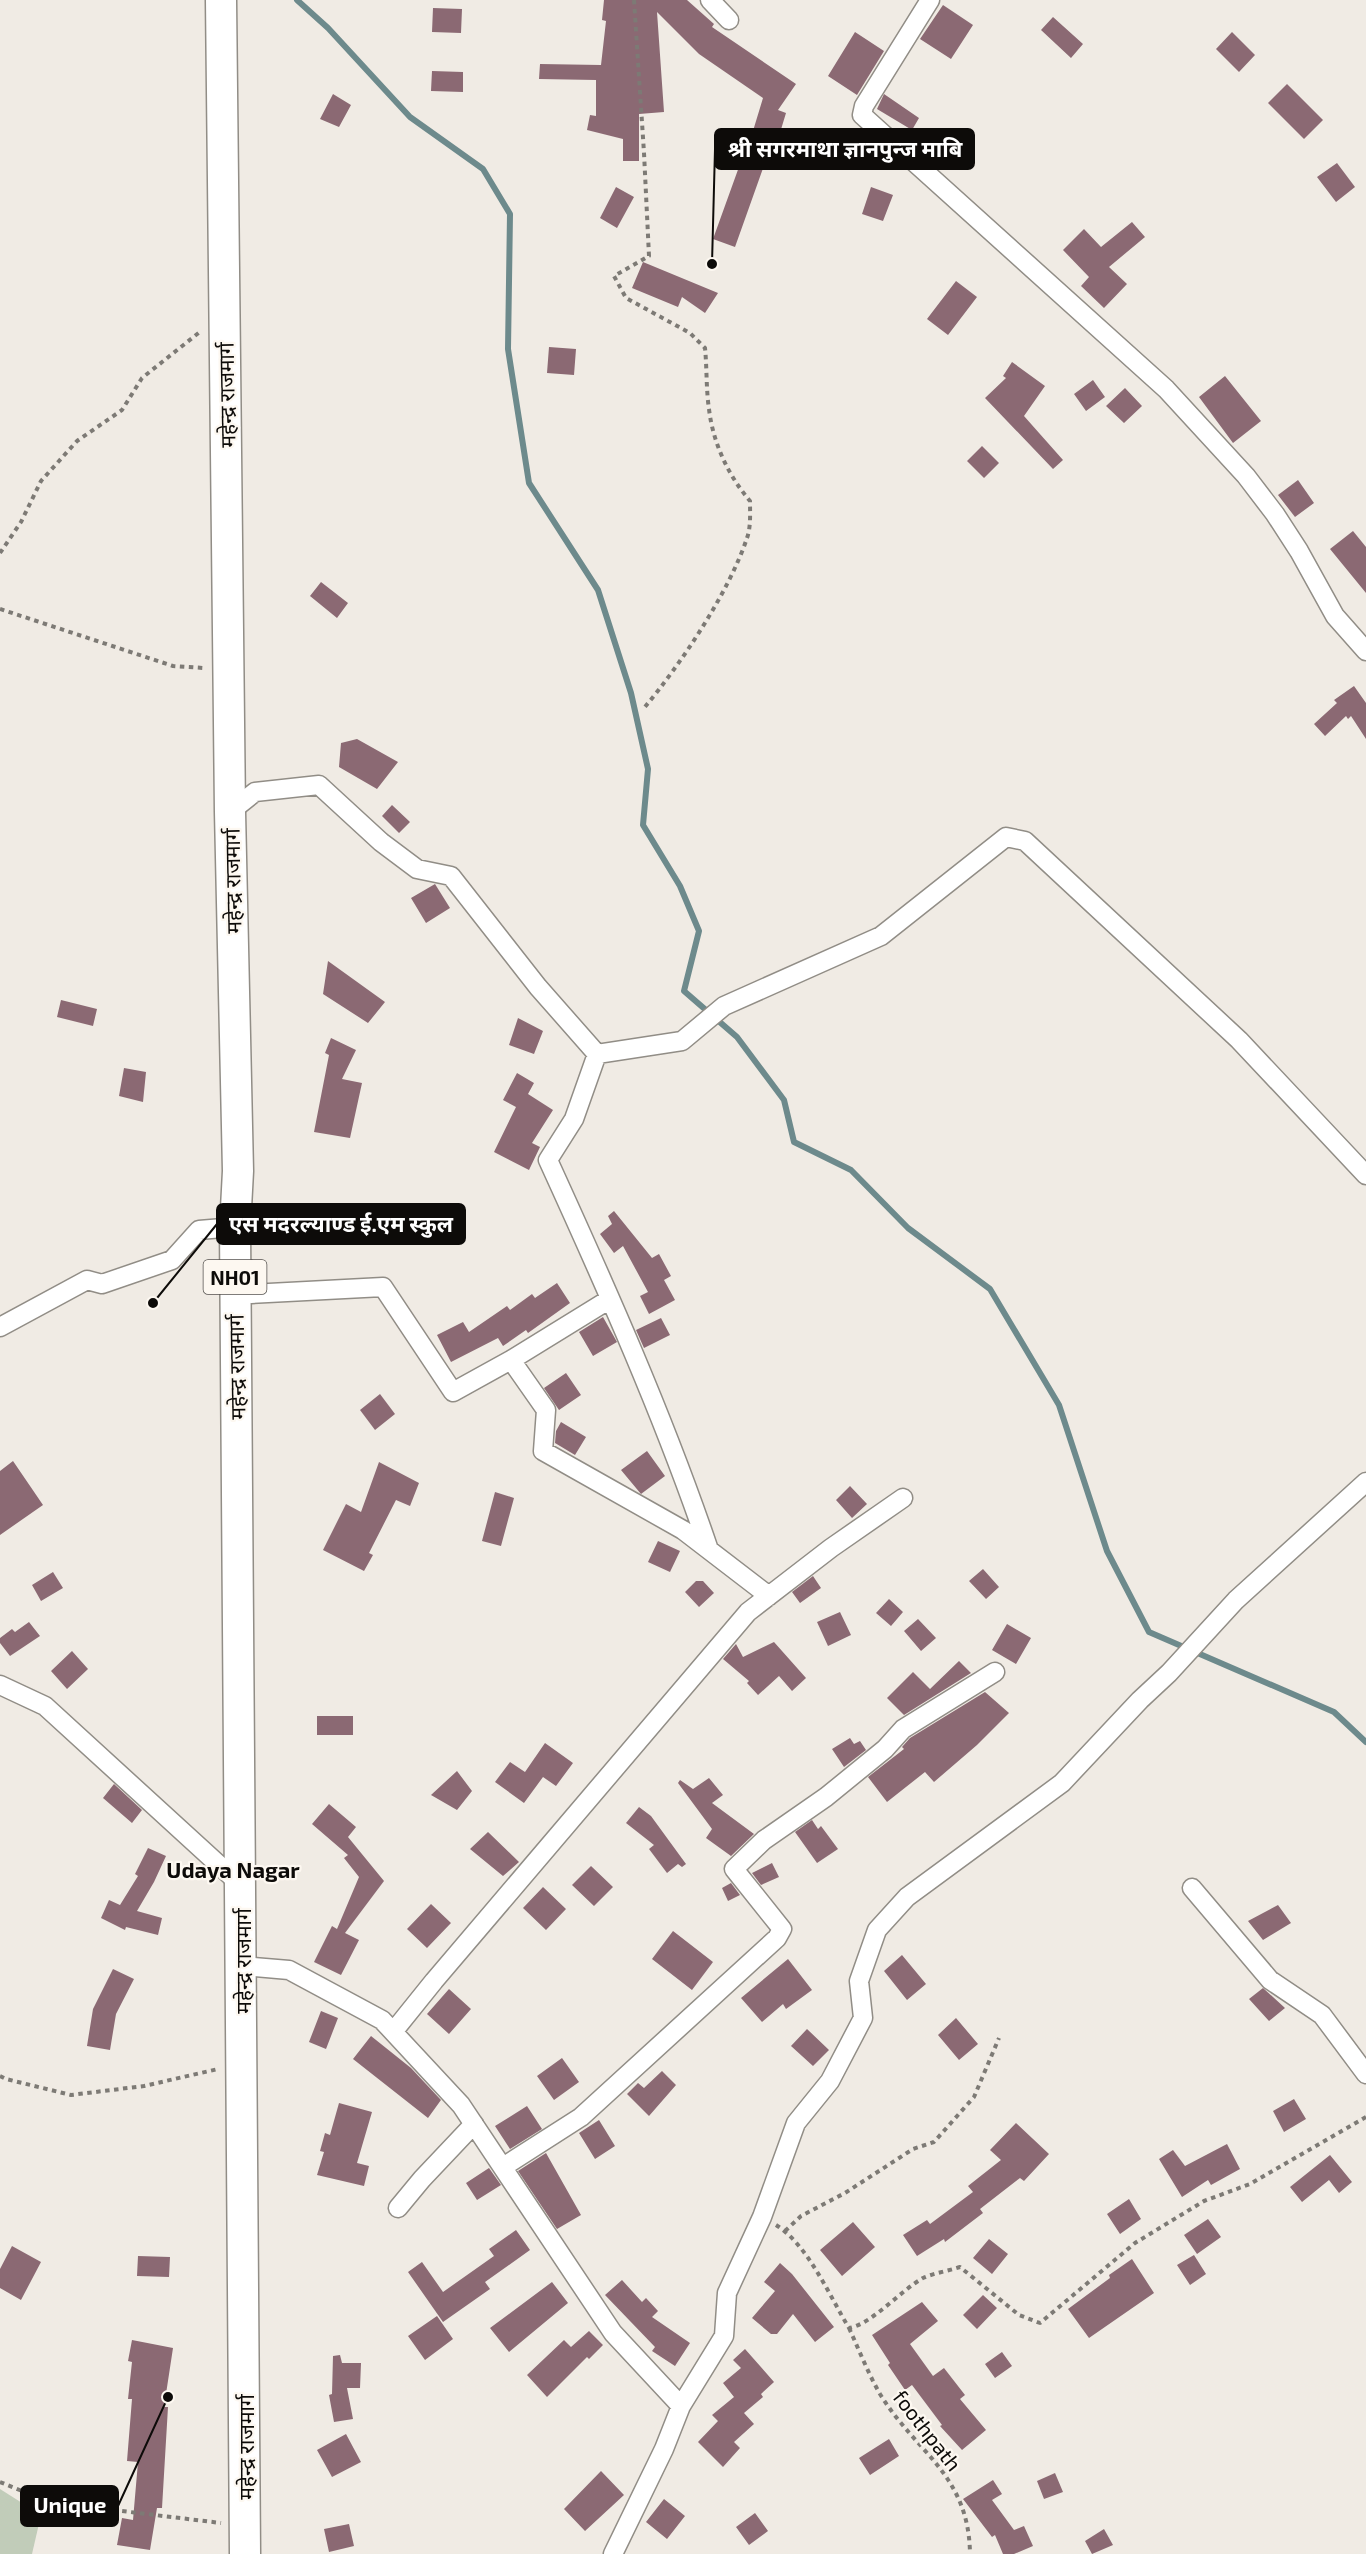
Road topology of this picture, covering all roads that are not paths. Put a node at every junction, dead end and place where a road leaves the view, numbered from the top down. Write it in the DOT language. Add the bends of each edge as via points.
graph roads {
  1 [pos="221,0"];
  2 [pos="710,0"];
  3 [pos="930,0"];
  4 [pos="729,20"];
  5 [pos="1366,651"];
  6 [pos="230,812"];
  7 [pos="597,1054"];
  8 [pos="238,1172"];
  9 [pos="1366,1176"];
  10 [pos="235,1227"];
  11 [pos="610,1299"];
  12 [pos="0,1328"];
  13 [pos="511,1360"];
  14 [pos="1366,1482"];
  15 [pos="903,1498"];
  16 [pos="709,1550"];
  17 [pos="769,1596"];
  18 [pos="995,1671"];
  19 [pos="0,1685"];
  20 [pos="242,1886"];
  21 [pos="1192,1887"];
  22 [pos="242,1966"];
  23 [pos="393,2032"];
  24 [pos="1366,2074"];
  25 [pos="474,2124"];
  26 [pos="503,2167"];
  27 [pos="398,2208"];
  28 [pos="681,2406"];
  29 [pos="246,2554"];
  30 [pos="613,2554"];
  1 -- 6 [label="highway, महेन्द्र राजमार्ग / NH01"];
  2 -- 4 [label="street"];
  3 -- 5 [label="street" via="862,115 1166,389 1246,476 1299,550 1335,616"];
  6 -- 7 [label="street" via="255,792 319,784 381,842 417,869 451,876 538,987"];
  6 -- 8 [label="highway, महेन्द्र राजमार्ग / NH01"];
  7 -- 9 [label="street" via="682,1041 724,1006 881,936 1006,837 1025,841 1239,1040"];
  7 -- 11 [label="street" via="574,1119 548,1160"];
  8 -- 10 [label="highway, महेन्द्र राजमार्ग / NH01"];
  8 -- 13 [label="street" via="251,1294 383,1287 453,1392"];
  10 -- 12 [label="street" via="199,1230 172,1260 102,1284 87,1280"];
  10 -- 20 [label="highway, महेन्द्र राजमार्ग / NH01"];
  11 -- 13 [label="street"];
  11 -- 16 [label="street"];
  13 -- 16 [label="street" via="546,1410 543,1451 683,1530"];
  14 -- 28 [label="street" via="1236,1600 1062,1783 906,1897 877,1930 860,1981 863,2018 830,2081 796,2123 762,2217 727,2292 724,2336"];
  15 -- 17 [label="street"];
  16 -- 17 [label="street"];
  17 -- 23 [label="street" via="748,1612"];
  18 -- 26 [label="street" via="903,1730 826,1797 764,1840 734,1869 782,1929 777,1938 581,2116"];
  19 -- 20 [label="street" via="45,1706"];
  20 -- 22 [label="highway, महेन्द्र राजमार्ग / NH01"];
  21 -- 24 [label="street" via="1270,1980 1322,2015"];
  22 -- 23 [label="street" via="289,1970 382,2020"];
  22 -- 29 [label="highway, महेन्द्र राजमार्ग / NH01"];
  23 -- 25 [label="street"];
  25 -- 26 [label="street"];
  25 -- 27 [label="street"];
  26 -- 28 [label="street" via="613,2333"];
  28 -- 30 [label="street"];
}
